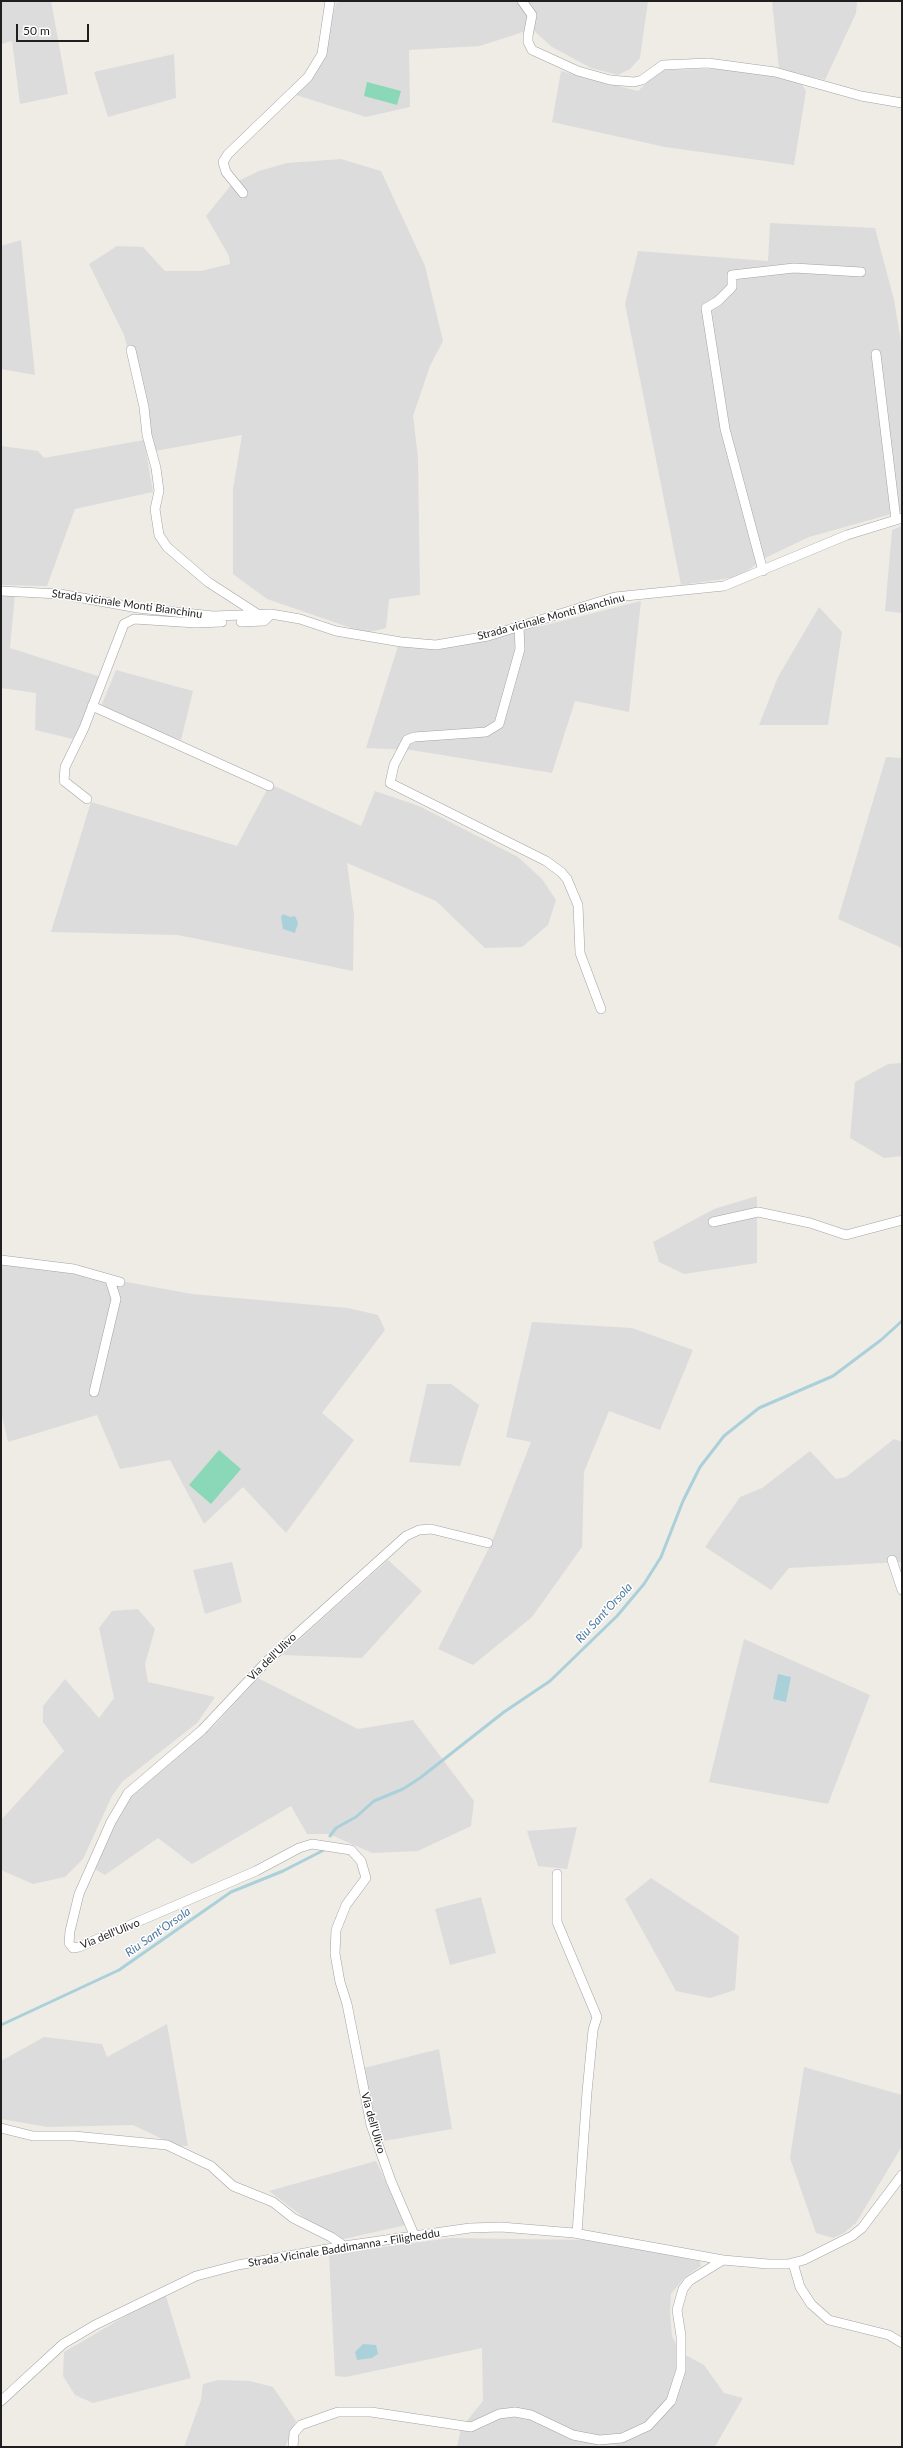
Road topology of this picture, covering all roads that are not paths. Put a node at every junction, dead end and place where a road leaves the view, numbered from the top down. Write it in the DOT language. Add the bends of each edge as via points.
graph roads {
  1 [pos="330,1"];
  2 [pos="522,1"];
  3 [pos="902,103"];
  4 [pos="243,193"];
  5 [pos="861,272"];
  6 [pos="131,350"];
  7 [pos="876,354"];
  8 [pos="899,519"];
  9 [pos="763,571"];
  10 [pos="1,591"];
  11 [pos="271,614"];
  12 [pos="259,615"];
  13 [pos="519,627"];
  14 [pos="92,706"];
  15 [pos="269,786"];
  16 [pos="87,799"];
  17 [pos="601,1009"];
  18 [pos="902,1220"];
  19 [pos="713,1222"];
  20 [pos="1,1260"];
  21 [pos="110,1280"];
  22 [pos="120,1282"];
  23 [pos="94,1392"];
  24 [pos="488,1543"];
  25 [pos="892,1560"];
  26 [pos="902,1590"];
  27 [pos="557,1874"];
  28 [pos="1,2128"];
  29 [pos="902,2175"];
  30 [pos="577,2234"];
  31 [pos="416,2237"];
  32 [pos="344,2246"];
  33 [pos="723,2260"];
  34 [pos="793,2263"];
  35 [pos="902,2343"];
  36 [pos="1,2401"];
  37 [pos="293,2447"];
  1 -- 4 [label="street" via="322,54 308,77 228,154 223,162 226,172"];
  2 -- 3 [label="street" via="532,15 528,42 532,50 578,71 610,80 642,80 663,65 708,63 775,72 861,96"];
  5 -- 9 [label="street" via="794,268 732,275 732,287 718,301 706,308 725,429"];
  6 -- 12 [label="street" via="156,468 159,491 155,509 159,535 167,547 208,582"];
  7 -- 8 [label="street"];
  8 -- 9 [label="street, Strada vicinale Monti Bianchinu" via="847,535"];
  9 -- 13 [label="street, Strada vicinale Monti Bianchinu" via="724,586 615,597"];
  10 -- 12 [label="street, Strada vicinale Monti Bianchinu" via="60,594 138,608 213,616"];
  11 -- 12 [label="street, Strada vicinale Monti Bianchinu"];
  11 -- 13 [label="street, Strada vicinale Monti Bianchinu" via="300,619 336,631 436,645 488,636"];
  11 -- 14 [label="street" via="264,621 196,623 134,619 124,624"];
  13 -- 17 [label="street" via="520,649 499,724 486,732 414,737 407,740 394,765 390,783 546,861 561,872 567,879 578,905 580,953"];
  14 -- 15 [label="street"];
  14 -- 16 [label="street" via="63,776 68,786"];
  18 -- 19 [label="street" via="846,1235 810,1222 758,1212"];
  20 -- 21 [label="street" via="74,1269"];
  21 -- 22 [label="street"];
  21 -- 23 [label="street" via="116,1300"];
  24 -- 31 [label="street, Via dell'Ulivo" via="431,1530 420,1530 406,1536 287,1643 202,1730 128,1793 111,1822 79,1894 70,1931 69,1943 73,1948 79,1947 249,1874 299,1848 312,1844 351,1850 361,1861 366,1878 346,1905 336,1930 340,1982 347,2004 371,2125 391,2181"];
  25 -- 26 [label="street"];
  27 -- 30 [label="street" via="557,1922 597,2017 593,2030 587,2092"];
  28 -- 32 [label="street" via="33,2136 74,2136 167,2145 211,2166 233,2186 273,2202 293,2218"];
  29 -- 34 [label="street, Strada Vicinale Baddimanna - Filigheddu" via="862,2228 852,2236"];
  30 -- 31 [label="street, Strada Vicinale Baddimanna - Filigheddu" via="501,2227 470,2228"];
  30 -- 33 [label="street, Strada Vicinale Baddimanna - Filigheddu"];
  31 -- 32 [label="street, Strada Vicinale Baddimanna - Filigheddu"];
  32 -- 36 [label="street, Strada Vicinale Baddimanna - Filigheddu" via="238,2265 196,2276 95,2325 63,2344"];
  33 -- 34 [label="street, Strada Vicinale Baddimanna - Filigheddu" via="768,2264"];
  33 -- 37 [label="street" via="689,2281 683,2289 677,2310 681,2336 681,2370 670,2401 648,2426 622,2438 599,2440 574,2436 531,2415 515,2412 499,2414 471,2427 371,2412 338,2412 300,2425 294,2433"];
  34 -- 35 [label="street" via="800,2287 811,2304 829,2320 889,2335"];
}
